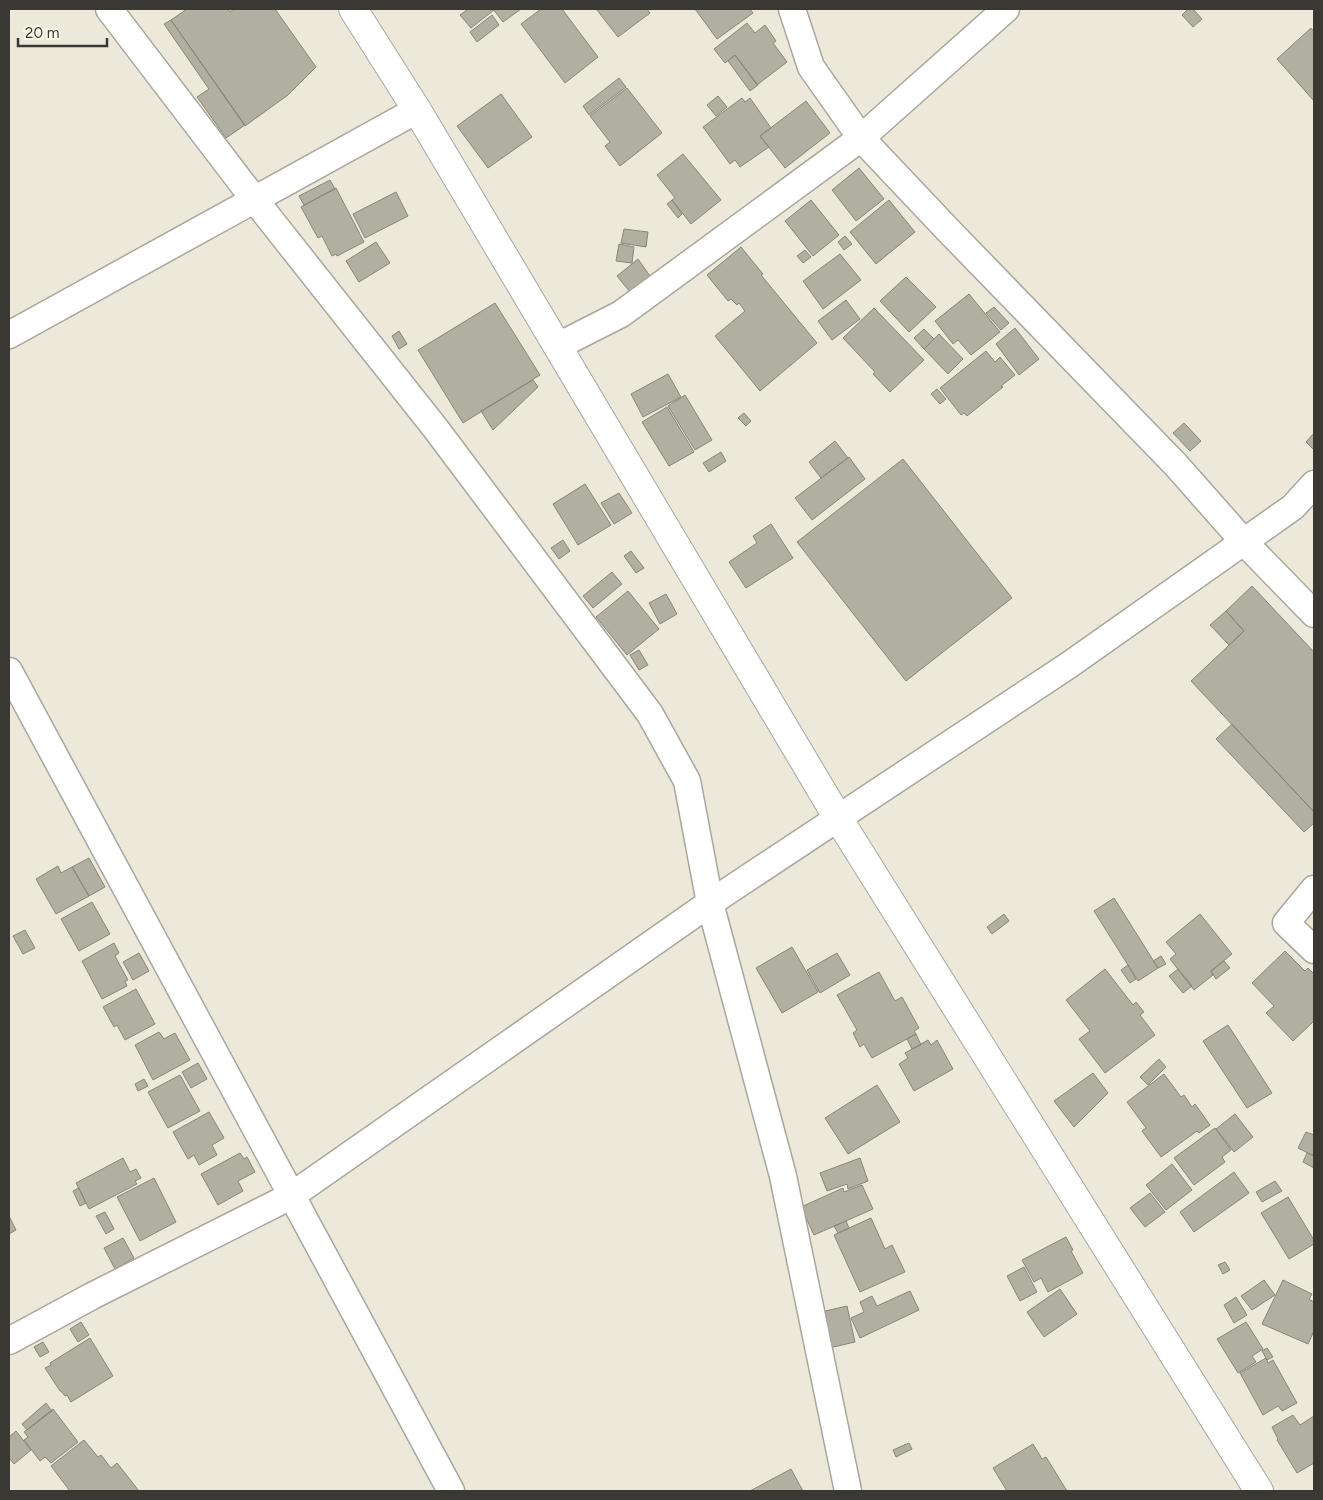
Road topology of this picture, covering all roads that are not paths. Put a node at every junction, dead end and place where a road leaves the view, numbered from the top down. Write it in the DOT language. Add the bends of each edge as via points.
graph roads {
  1 [pos="109,9"];
  2 [pos="354,9"];
  3 [pos="792,9"];
  4 [pos="1006,9"];
  5 [pos="417,110"];
  6 [pos="861,138"];
  7 [pos="254,199"];
  8 [pos="9,335"];
  9 [pos="558,346"];
  10 [pos="1314,484"];
  11 [pos="1244,542"];
  12 [pos="1314,614"];
  13 [pos="9,671"];
  14 [pos="838,818"];
  15 [pos="1314,889"];
  16 [pos="710,903"];
  17 [pos="1314,950"];
  18 [pos="292,1196"];
  19 [pos="9,1341"];
  20 [pos="451,1491"];
  21 [pos="848,1491"];
  22 [pos="1259,1491"];
  1 -- 7 [label="street"];
  2 -- 5 [label="street"];
  3 -- 6 [label="street" via="811,67"];
  4 -- 6 [label="street"];
  5 -- 7 [label="street"];
  5 -- 9 [label="street"];
  6 -- 9 [label="street" via="621,314"];
  6 -- 11 [label="street" via="1176,465"];
  7 -- 8 [label="street"];
  7 -- 16 [label="street" via="436,429 650,714 687,781"];
  9 -- 14 [label="street"];
  10 -- 11 [label="street" via="1293,507"];
  11 -- 12 [label="street"];
  11 -- 14 [label="street" via="1069,665"];
  13 -- 18 [label="street"];
  14 -- 16 [label="street"];
  14 -- 22 [label="street"];
  15 -- 17 [label="street" via="1286,923"];
  16 -- 18 [label="street"];
  16 -- 21 [label="street" via="783,1176"];
  18 -- 19 [label="street"];
  18 -- 20 [label="street"];
}
